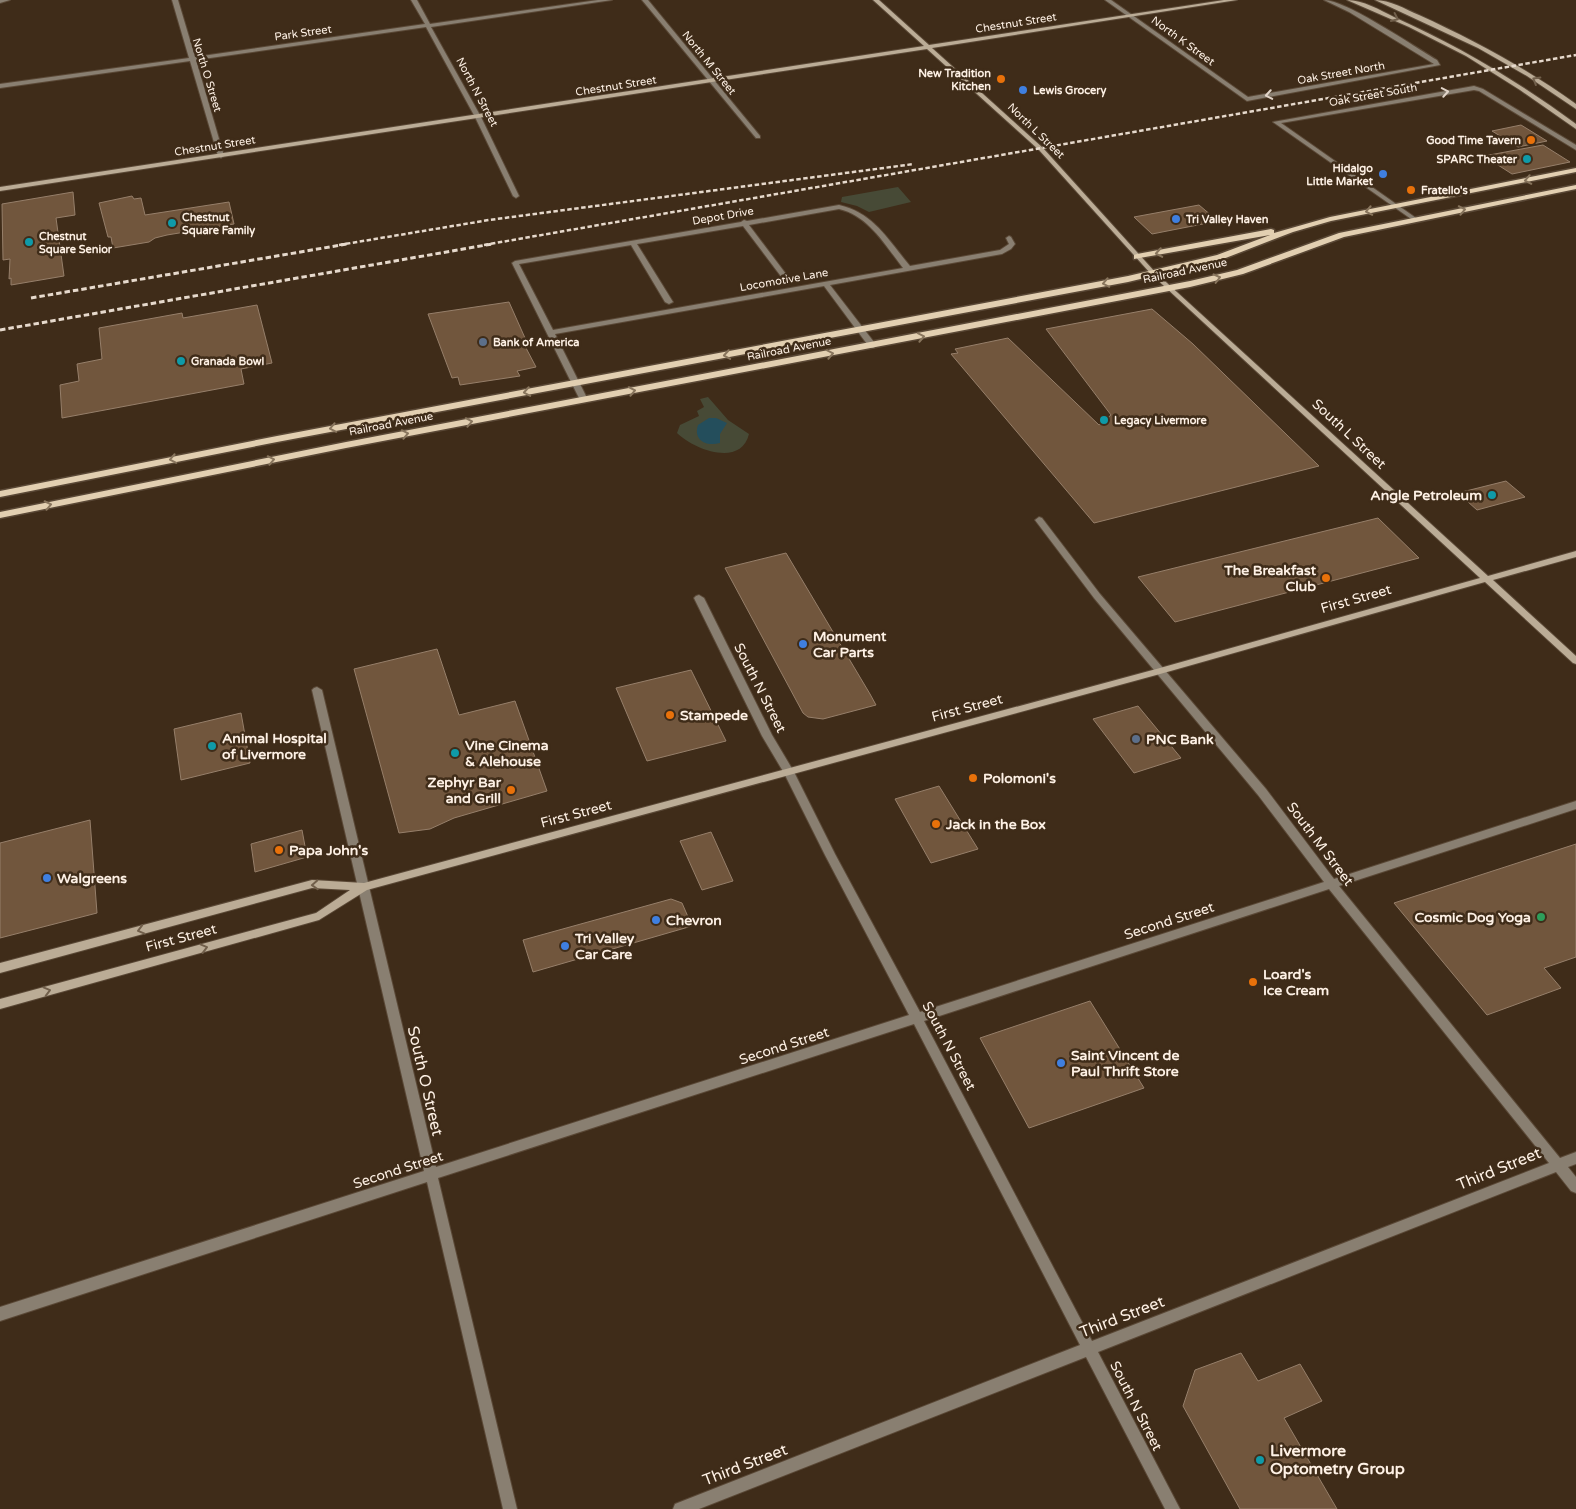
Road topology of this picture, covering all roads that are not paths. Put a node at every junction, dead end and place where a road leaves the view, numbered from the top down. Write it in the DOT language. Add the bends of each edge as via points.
graph roads {
  1 [pos="6,0"];
  2 [pos="175,0"];
  3 [pos="414,0"];
  4 [pos="609,0"];
  5 [pos="645,0"];
  6 [pos="876,0"];
  7 [pos="1108,0"];
  8 [pos="1234,0"];
  9 [pos="1327,0"];
  10 [pos="1350,0"];
  11 [pos="1378,0"];
  12 [pos="0,1"];
  13 [pos="1129,15"];
  14 [pos="429,25"];
  15 [pos="928,47"];
  16 [pos="191,59"];
  17 [pos="710,81"];
  18 [pos="0,86"];
  19 [pos="1247,99"];
  20 [pos="1576,107"];
  21 [pos="478,117"];
  22 [pos="1576,127"];
  23 [pos="758,138"];
  24 [pos="1576,148"];
  25 [pos="221,156"];
  26 [pos="1576,170"];
  27 [pos="1576,187"];
  28 [pos="0,189"];
  29 [pos="516,196"];
  30 [pos="1396,206"];
  31 [pos="1414,219"];
  32 [pos="744,222"];
  33 [pos="1310,224"];
  34 [pos="1009,238"];
  35 [pos="632,242"];
  36 [pos="1137,256"];
  37 [pos="908,269"];
  38 [pos="1153,273"];
  39 [pos="788,282"];
  40 [pos="826,284"];
  41 [pos="1170,288"];
  42 [pos="669,302"];
  43 [pos="861,331"];
  44 [pos="550,333"];
  45 [pos="873,346"];
  46 [pos="575,383"];
  47 [pos="584,400"];
  48 [pos="0,494"];
  49 [pos="0,515"];
  50 [pos="1039,520"];
  51 [pos="1576,554"];
  52 [pos="1486,578"];
  53 [pos="699,598"];
  54 [pos="1576,661"];
  55 [pos="1160,671"];
  56 [pos="317,690"];
  57 [pos="789,772"];
  58 [pos="1576,805"];
  59 [pos="1332,884"];
  60 [pos="364,887"];
  61 [pos="0,968"];
  62 [pos="0,1004"];
  63 [pos="917,1018"];
  64 [pos="1576,1158"];
  65 [pos="1558,1164"];
  66 [pos="430,1176"];
  67 [pos="1576,1187"];
  68 [pos="0,1314"];
  69 [pos="1089,1348"];
  70 [pos="510,1509"];
  71 [pos="680,1509"];
  72 [pos="1173,1509"];
  1 -- 12 [label="street"];
  2 -- 16 [label="street, North O Street"];
  3 -- 14 [label="street, North N Street"];
  4 -- 14 [label="street, Park Street"];
  5 -- 17 [label="street, North M Street"];
  6 -- 15 [label="street, North L Street"];
  7 -- 13 [label="street, North K Street"];
  8 -- 13 [label="street, Chestnut Street"];
  9 -- 19 [label="street, Oak Street North, one-way" via="1351,11 1438,65"];
  10 -- 22 [label="street, one-way" via="1478,59 1529,91"];
  20 -- 11 [label="street, one-way" via="1472,43"];
  13 -- 15 [label="street, Chestnut Street"];
  13 -- 19 [label="street, North K Street"];
  14 -- 16 [label="street, Park Street"];
  14 -- 21 [label="street, North N Street"];
  15 -- 17 [label="street, Chestnut Street"];
  15 -- 36 [label="street, North L Street" via="1040,148"];
  16 -- 18 [label="street, Park Street"];
  16 -- 25 [label="street, North O Street"];
  17 -- 21 [label="street, Chestnut Street"];
  17 -- 23 [label="street, North M Street"];
  21 -- 25 [label="street, Chestnut Street"];
  21 -- 29 [label="street, North N Street"];
  30 -- 24 [label="street, Oak Street South, one-way" via="1276,122 1474,88"];
  25 -- 28 [label="street, Chestnut Street"];
  26 -- 30 [label="main road, Railroad Avenue, one-way"];
  31 -- 27 [label="main road, Railroad Avenue, one-way"];
  30 -- 31 [label="street"];
  30 -- 33 [label="main road, Railroad Avenue, one-way"];
  41 -- 31 [label="main road, Railroad Avenue, one-way" via="1240,272 1322,240"];
  32 -- 35 [label="street, Depot Drive"];
  32 -- 37 [label="street, Depot Drive" via="828,207 849,208 862,215"];
  32 -- 39 [label="street"];
  33 -- 36 [label="main road, one-way"];
  33 -- 38 [label="main road, Railroad Avenue" via="1220,258"];
  34 -- 37 [label="street, Locomotive Lane" via="1012,244 1002,252"];
  35 -- 42 [label="street"];
  35 -- 44 [label="street, Depot Drive" via="515,263"];
  36 -- 38 [label="street, North L Street"];
  37 -- 40 [label="street, Locomotive Lane"];
  38 -- 41 [label="street, North L Street"];
  38 -- 43 [label="main road, Railroad Avenue, one-way"];
  40 -- 43 [label="street"];
  40 -- 44 [label="street, Locomotive Lane"];
  45 -- 41 [label="main road, Railroad Avenue, one-way"];
  41 -- 52 [label="street, South L Street"];
  43 -- 45 [label="street"];
  43 -- 46 [label="main road, Railroad Avenue, one-way"];
  44 -- 46 [label="street"];
  47 -- 45 [label="main road, Railroad Avenue, one-way"];
  46 -- 47 [label="street"];
  46 -- 48 [label="main road, Railroad Avenue, one-way"];
  49 -- 47 [label="main road, Railroad Avenue, one-way"];
  50 -- 55 [label="street, South M Street"];
  51 -- 52 [label="street, First Street"];
  52 -- 54 [label="street, South L Street"];
  52 -- 55 [label="street, First Street"];
  53 -- 57 [label="street, South N Street" via="767,736"];
  55 -- 57 [label="street, First Street"];
  55 -- 59 [label="street, South M Street" via="1262,792"];
  56 -- 60 [label="street, South O Street"];
  57 -- 60 [label="street, First Street"];
  57 -- 63 [label="street, South N Street"];
  58 -- 59 [label="street, Second Street"];
  59 -- 63 [label="street, Second Street"];
  59 -- 65 [label="street, South M Street"];
  60 -- 61 [label="street, First Street, one-way" via="312,884"];
  62 -- 60 [label="street, First Street, one-way" via="319,916"];
  60 -- 66 [label="street, South O Street"];
  63 -- 66 [label="street, Second Street"];
  63 -- 69 [label="street, South N Street"];
  64 -- 65 [label="street, Third Street"];
  65 -- 67 [label="street, South M Street"];
  65 -- 69 [label="street, Third Street"];
  66 -- 68 [label="street, Second Street"];
  66 -- 70 [label="street, South O Street"];
  69 -- 71 [label="street, Third Street"];
  69 -- 72 [label="street, South N Street"];
}
